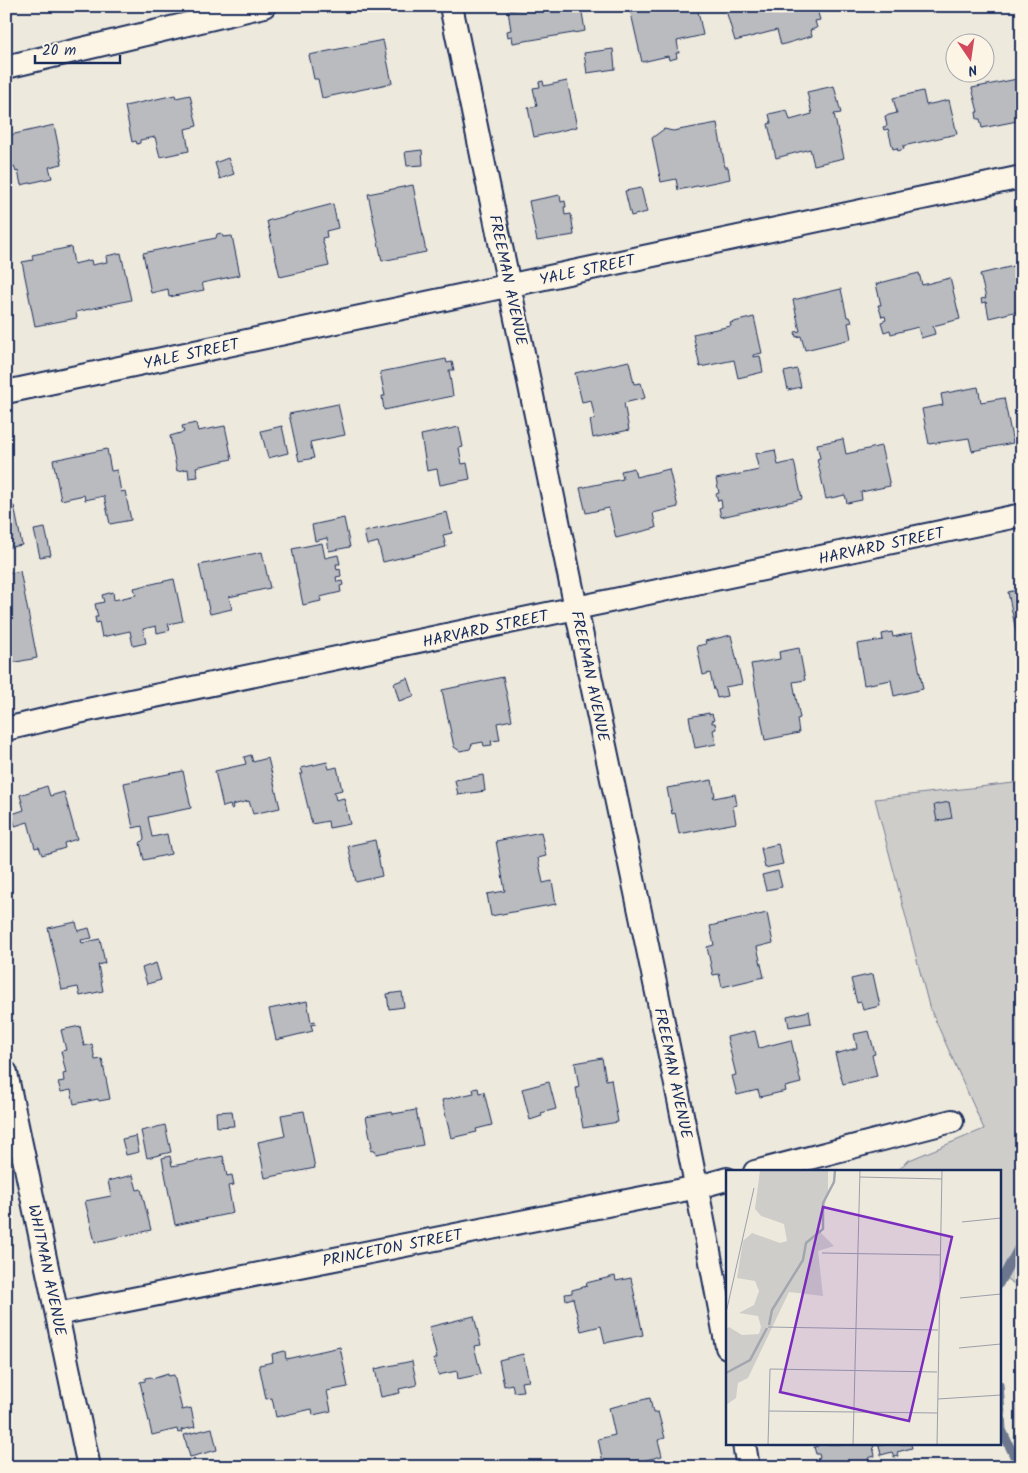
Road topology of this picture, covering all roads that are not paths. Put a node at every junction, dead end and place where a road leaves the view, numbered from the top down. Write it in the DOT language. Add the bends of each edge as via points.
graph roads {
  1 [pos="264,6"];
  2 [pos="451,6"];
  3 [pos="6,67"];
  4 [pos="1022,177"];
  5 [pos="511,286"];
  6 [pos="6,392"];
  7 [pos="1022,515"];
  8 [pos="577,609"];
  9 [pos="6,729"];
  10 [pos="6,1073"];
  11 [pos="952,1121"];
  12 [pos="763,1170"];
  13 [pos="726,1179"];
  14 [pos="698,1187"];
  15 [pos="57,1314"];
  16 [pos="726,1341"];
  17 [pos="744,1446"];
  18 [pos="89,1467"];
  19 [pos="748,1467"];
  1 -- 3 [label="street"];
  2 -- 5 [label="street, FREEMAN AVENUE"];
  4 -- 5 [label="street, YALE STREET"];
  5 -- 6 [label="street, YALE STREET"];
  5 -- 8 [label="street, FREEMAN AVENUE"];
  7 -- 8 [label="street, HARVARD STREET"];
  8 -- 9 [label="street, HARVARD STREET"];
  8 -- 14 [label="street, FREEMAN AVENUE"];
  10 -- 15 [label="street, WHITMAN AVENUE"];
  11 -- 12 [label="street"];
  13 -- 14 [label="street, PRINCETON STREET"];
  14 -- 15 [label="street, PRINCETON STREET"];
  14 -- 16 [label="street, FREEMAN AVENUE"];
  15 -- 18 [label="street, WHITMAN AVENUE"];
  17 -- 19 [label="street"];
}
